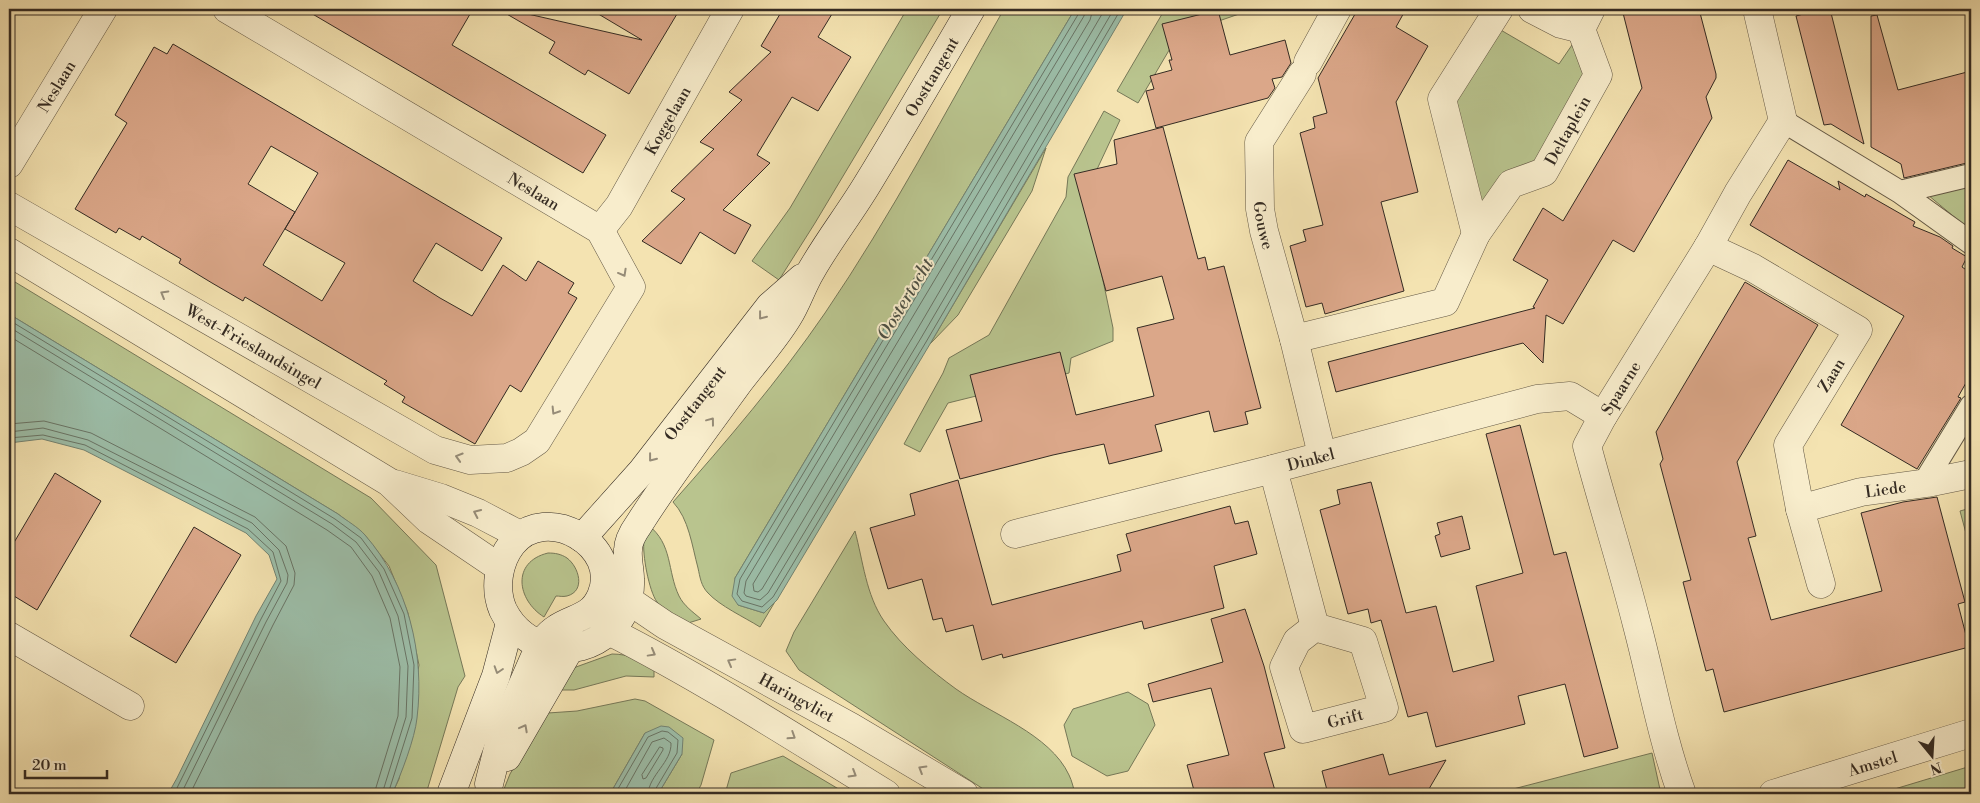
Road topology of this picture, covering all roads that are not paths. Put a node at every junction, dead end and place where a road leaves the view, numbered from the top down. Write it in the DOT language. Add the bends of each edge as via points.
graph roads {
  1 [pos="104,9"];
  2 [pos="227,9"];
  3 [pos="730,9"];
  4 [pos="971,9"];
  5 [pos="1337,9"];
  6 [pos="1499,9"];
  7 [pos="1532,9"];
  8 [pos="1757,9"];
  9 [pos="1586,19"];
  10 [pos="1783,121"];
  11 [pos="9,164"];
  12 [pos="1971,175"];
  13 [pos="1900,192"];
  14 [pos="9,206"];
  15 [pos="600,230"];
  16 [pos="1476,234"];
  17 [pos="1971,243"];
  18 [pos="1708,247"];
  19 [pos="9,252"];
  20 [pos="811,271"];
  21 [pos="1294,339"];
  22 [pos="1971,406"];
  23 [pos="1603,416"];
  24 [pos="1322,455"];
  25 [pos="1273,469"];
  26 [pos="1971,474"];
  27 [pos="389,482"];
  28 [pos="1927,483"];
  29 [pos="1800,509"];
  30 [pos="1015,534"];
  31 [pos="520,535"];
  32 [pos="582,538"];
  33 [pos="500,568"];
  34 [pos="604,584"];
  35 [pos="1821,584"];
  36 [pos="628,599"];
  37 [pos="510,623"];
  38 [pos="1315,627"];
  39 [pos="609,631"];
  40 [pos="9,636"];
  41 [pos="540,646"];
  42 [pos="569,650"];
  43 [pos="130,706"];
  44 [pos="1971,733"];
  45 [pos="487,789"];
  46 [pos="452,794"];
  47 [pos="886,794"];
  48 [pos="964,794"];
  49 [pos="1682,794"];
  50 [pos="1773,794"];
  1 -- 11 [label="street, Neslaan"];
  2 -- 15 [label="street, Neslaan"];
  3 -- 15 [label="street, Koggelaan" via="619,206"];
  4 -- 20 [label="street, Oosttangent" via="867,185"];
  5 -- 21 [label="street, Gouwe" via="1259,142 1261,216"];
  6 -- 16 [label="street" via="1442,99"];
  7 -- 9 [label="street, Deltaplein" via="1561,24"];
  8 -- 10 [label="street"];
  9 -- 16 [label="street, Deltaplein" via="1598,75 1544,172 1511,184"];
  10 -- 13 [label="street"];
  10 -- 18 [label="street, Spaarne"];
  12 -- 13 [label="street"];
  13 -- 17 [label="street"];
  15 -- 14 [label="street, West-Frieslandsingel, one-way" via="631,287 536,441 507,458 470,460 435,450"];
  16 -- 21 [label="street, Deltaplein" via="1445,302"];
  18 -- 23 [label="street, Spaarne"];
  18 -- 29 [label="street, Zaan" via="1753,268 1858,330 1788,445"];
  19 -- 27 [label="street"];
  20 -- 32 [label="street, Oosttangent, one-way" via="770,306 634,481"];
  36 -- 20 [label="street, Oosttangent, one-way" via="630,538 672,474 788,318"];
  21 -- 24 [label="street, Gouwe"];
  22 -- 28 [label="street"];
  23 -- 24 [label="street, Dinkel" via="1570,396 1537,399"];
  23 -- 49 [label="street, Spaarne" via="1587,446 1630,596 1660,723"];
  24 -- 25 [label="street, Dinkel"];
  25 -- 30 [label="street, Dinkel"];
  25 -- 38 [label="street"];
  26 -- 28 [label="street, Liede"];
  31 -- 27 [label="street, one-way" via="478,513"];
  27 -- 33 [label="street" via="429,520"];
  28 -- 29 [label="street, Liede" via="1861,492"];
  29 -- 35 [label="street, Zaan"];
  31 -- 32 [label="street" via="546,526 571,531"];
  31 -- 33 [label="street"];
  32 -- 34 [label="street" via="600,558"];
  33 -- 37 [label="street" via="501,606"];
  34 -- 36 [label="street, Haringvliet"];
  34 -- 41 [label="street" via="594,608 583,617 557,627"];
  36 -- 39 [label="street" via="623,614"];
  48 -- 36 [label="street, Haringvliet, one-way" via="665,624"];
  37 -- 41 [label="street"];
  37 -- 46 [label="street, one-way" via="496,676"];
  39 -- 42 [label="street" via="584,647"];
  39 -- 47 [label="street, Haringvliet, one-way" via="751,710"];
  40 -- 43 [label="street"];
  41 -- 42 [label="street"];
  41 -- 45 [label="street" via="502,732"];
  45 -- 42 [label="street, one-way" via="520,738"];
  44 -- 50 [label="street, Amstel"];
}
